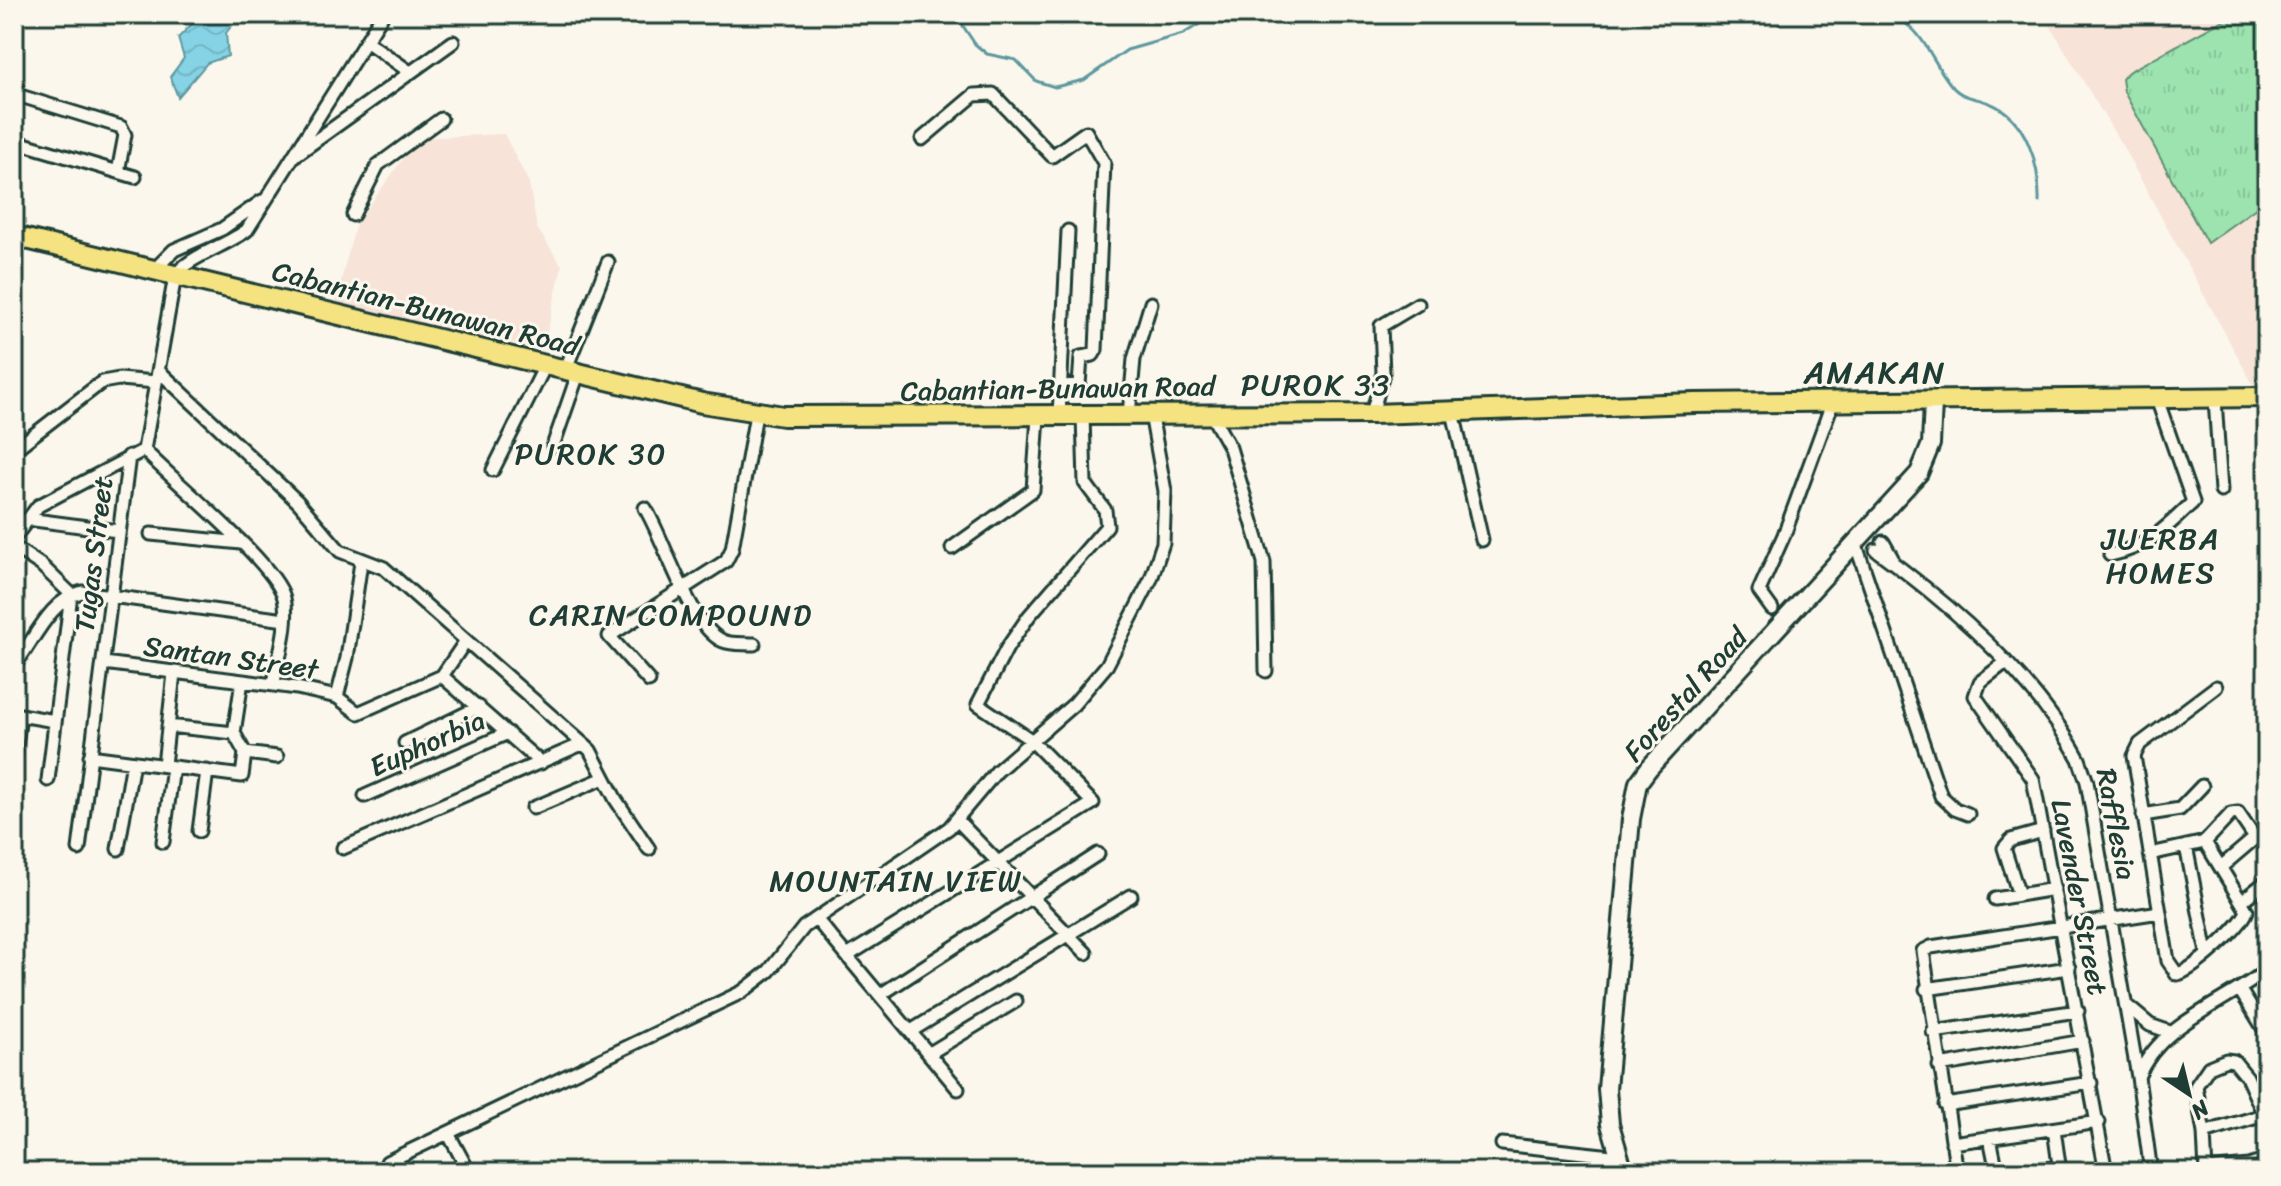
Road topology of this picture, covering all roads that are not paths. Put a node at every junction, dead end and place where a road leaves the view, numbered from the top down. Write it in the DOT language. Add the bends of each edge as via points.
graph roads {
  1 [pos="383,14"];
  2 [pos="366,41"];
  3 [pos="453,42"];
  4 [pos="410,72"];
  5 [pos="14,94"];
  6 [pos="441,119"];
  7 [pos="922,139"];
  8 [pos="14,141"];
  9 [pos="289,159"];
  10 [pos="118,172"];
  11 [pos="135,177"];
  12 [pos="263,200"];
  13 [pos="353,215"];
  14 [pos="1068,231"];
  15 [pos="14,236"];
  16 [pos="202,238"];
  17 [pos="207,255"];
  18 [pos="608,262"];
  19 [pos="154,270"];
  20 [pos="175,276"];
  21 [pos="1151,303"];
  22 [pos="1418,304"];
  23 [pos="545,366"];
  24 [pos="571,372"];
  25 [pos="158,377"];
  26 [pos="1062,386"];
  27 [pos="2267,397"];
  28 [pos="2157,399"];
  29 [pos="2215,399"];
  30 [pos="1833,401"];
  31 [pos="1933,403"];
  32 [pos="1453,412"];
  33 [pos="756,414"];
  34 [pos="1151,414"];
  35 [pos="1211,414"];
  36 [pos="1372,414"];
  37 [pos="1129,415"];
  38 [pos="1083,416"];
  39 [pos="1038,417"];
  40 [pos="1059,417"];
  41 [pos="553,446"];
  42 [pos="14,450"];
  43 [pos="144,450"];
  44 [pos="129,456"];
  45 [pos="493,470"];
  46 [pos="2221,491"];
  47 [pos="645,508"];
  48 [pos="27,519"];
  49 [pos="118,531"];
  50 [pos="151,534"];
  51 [pos="14,538"];
  52 [pos="1482,540"];
  53 [pos="1871,541"];
  54 [pos="241,543"];
  55 [pos="14,547"];
  56 [pos="952,548"];
  57 [pos="2110,555"];
  58 [pos="361,562"];
  59 [pos="682,589"];
  60 [pos="111,593"];
  61 [pos="71,594"];
  62 [pos="1772,609"];
  63 [pos="285,620"];
  64 [pos="465,642"];
  65 [pos="754,644"];
  66 [pos="2006,662"];
  67 [pos="104,663"];
  68 [pos="14,666"];
  69 [pos="1266,671"];
  70 [pos="174,673"];
  71 [pos="442,676"];
  72 [pos="242,681"];
  73 [pos="649,681"];
  74 [pos="274,683"];
  75 [pos="2216,687"];
  76 [pos="337,697"];
  77 [pos="479,707"];
  78 [pos="17,715"];
  79 [pos="55,721"];
  80 [pos="168,726"];
  81 [pos="234,733"];
  82 [pos="508,733"];
  83 [pos="1031,740"];
  84 [pos="405,743"];
  85 [pos="582,744"];
  86 [pos="245,753"];
  87 [pos="90,756"];
  88 [pos="277,757"];
  89 [pos="14,762"];
  90 [pos="133,762"];
  91 [pos="541,763"];
  92 [pos="168,766"];
  93 [pos="207,771"];
  94 [pos="604,778"];
  95 [pos="48,780"];
  96 [pos="2202,786"];
  97 [pos="365,796"];
  98 [pos="533,808"];
  99 [pos="1968,814"];
  100 [pos="2143,815"];
  101 [pos="957,820"];
  102 [pos="199,831"];
  103 [pos="2043,831"];
  104 [pos="163,842"];
  105 [pos="2205,842"];
  106 [pos="2186,846"];
  107 [pos="343,848"];
  108 [pos="79,849"];
  109 [pos="118,849"];
  110 [pos="649,849"];
  111 [pos="1098,854"];
  112 [pos="2150,854"];
  113 [pos="996,861"];
  114 [pos="2221,867"];
  115 [pos="2267,881"];
  116 [pos="2054,889"];
  117 [pos="2019,895"];
  118 [pos="1030,896"];
  119 [pos="1131,896"];
  120 [pos="1995,899"];
  121 [pos="2243,900"];
  122 [pos="2160,912"];
  123 [pos="817,920"];
  124 [pos="2111,920"];
  125 [pos="2061,927"];
  126 [pos="1070,936"];
  127 [pos="1086,953"];
  128 [pos="2207,953"];
  129 [pos="847,956"];
  130 [pos="2069,968"];
  131 [pos="2267,970"];
  132 [pos="1926,989"];
  133 [pos="2240,990"];
  134 [pos="880,995"];
  135 [pos="1016,1001"];
  136 [pos="2126,1005"];
  137 [pos="2078,1011"];
  138 [pos="911,1031"];
  139 [pos="1933,1032"];
  140 [pos="2170,1032"];
  141 [pos="2267,1034"];
  142 [pos="2083,1041"];
  143 [pos="930,1053"];
  144 [pos="1939,1066"];
  145 [pos="2138,1077"];
  146 [pos="2091,1083"];
  147 [pos="958,1089"];
  148 [pos="1945,1105"];
  149 [pos="2265,1115"];
  150 [pos="2099,1122"];
  151 [pos="2054,1129"];
  152 [pos="448,1133"];
  153 [pos="2204,1133"];
  154 [pos="1990,1138"];
  155 [pos="1952,1143"];
  156 [pos="1502,1144"];
  157 [pos="2267,1160"];
  158 [pos="387,1162"];
  159 [pos="1623,1165"];
  160 [pos="2060,1169"];
  161 [pos="2206,1171"];
  162 [pos="469,1172"];
  163 [pos="1957,1172"];
  164 [pos="1997,1172"];
  165 [pos="2020,1172"];
  166 [pos="2106,1172"];
  167 [pos="2151,1172"];
  1 -- 2 [label="street"];
  2 -- 4 [label="street"];
  2 -- 9 [label="street"];
  3 -- 4 [label="street"];
  4 -- 9 [label="street"];
  5 -- 10 [label="street" via="123,129"];
  6 -- 13 [label="street" via="378,165"];
  7 -- 26 [label="street" via="974,95 993,94 1052,156 1086,132 1104,163 1096,350 1081,357 1079,385"];
  8 -- 10 [label="street"];
  9 -- 12 [label="street"];
  10 -- 11 [label="street"];
  12 -- 16 [label="street"];
  12 -- 17 [label="street" via="247,230"];
  14 -- 26 [label="street"];
  15 -- 19 [label="main road, Cabantian-Bunawan Road"];
  16 -- 17 [label="street"];
  16 -- 19 [label="street" via="166,255"];
  17 -- 20 [label="street"];
  18 -- 24 [label="street"];
  19 -- 20 [label="main road, Cabantian-Bunawan Road"];
  20 -- 23 [label="main road, Cabantian-Bunawan Road"];
  20 -- 25 [label="street, Tugas Street"];
  21 -- 37 [label="street" via="1134,359"];
  22 -- 36 [label="street" via="1381,326 1383,373"];
  23 -- 24 [label="main road, Cabantian-Bunawan Road"];
  23 -- 45 [label="street"];
  24 -- 33 [label="main road, Cabantian-Bunawan Road"];
  24 -- 41 [label="street"];
  25 -- 42 [label="street" via="102,382"];
  25 -- 43 [label="street, Tugas Street"];
  25 -- 58 [label="street" via="298,502 340,551"];
  26 -- 40 [label="street"];
  27 -- 29 [label="main road, Cabantian-Bunawan Road"];
  28 -- 29 [label="main road, Cabantian-Bunawan Road"];
  28 -- 31 [label="main road, Cabantian-Bunawan Road"];
  28 -- 57 [label="street" via="2193,502 2156,537"];
  29 -- 46 [label="street"];
  30 -- 31 [label="main road, Cabantian-Bunawan Road"];
  30 -- 32 [label="main road, Cabantian-Bunawan Road"];
  30 -- 62 [label="street" via="1759,591"];
  31 -- 53 [label="street, Forestal Road" via="1927,459"];
  32 -- 36 [label="main road, Cabantian-Bunawan Road"];
  32 -- 52 [label="street"];
  33 -- 39 [label="main road, Cabantian-Bunawan Road"];
  33 -- 59 [label="street" via="732,549 726,561"];
  34 -- 35 [label="main road, Cabantian-Bunawan Road"];
  34 -- 37 [label="main road, Cabantian-Bunawan Road"];
  34 -- 83 [label="street" via="1165,491 1158,563 1107,665 1074,704"];
  35 -- 36 [label="main road, Cabantian-Bunawan Road"];
  35 -- 69 [label="street" via="1230,448 1264,562"];
  37 -- 38 [label="main road, Cabantian-Bunawan Road"];
  38 -- 40 [label="main road, Cabantian-Bunawan Road"];
  38 -- 83 [label="street" via="1085,483 1105,510 1107,526 1029,616 978,704"];
  39 -- 40 [label="main road, Cabantian-Bunawan Road"];
  39 -- 56 [label="street" via="1033,490"];
  43 -- 44 [label="street, Tugas Street"];
  43 -- 54 [label="street"];
  44 -- 48 [label="street" via="49,499"];
  44 -- 49 [label="street, Tugas Street"];
  47 -- 59 [label="street"];
  48 -- 49 [label="street"];
  48 -- 51 [label="street"];
  49 -- 60 [label="street, Tugas Street"];
  50 -- 54 [label="street"];
  53 -- 66 [label="street, Rafflesia" via="1934,599 1975,628"];
  53 -- 99 [label="street" via="1941,796"];
  53 -- 159 [label="street, Forestal Road" via="1638,783 1607,1089 1610,1124"];
  54 -- 63 [label="street" via="280,587"];
  55 -- 61 [label="street"];
  58 -- 64 [label="street" via="384,568"];
  58 -- 76 [label="street"];
  59 -- 65 [label="street" via="719,639"];
  59 -- 73 [label="street" via="609,636"];
  60 -- 61 [label="street"];
  60 -- 63 [label="street"];
  60 -- 67 [label="street, Tugas Street"];
  61 -- 68 [label="street" via="54,609"];
  61 -- 79 [label="street"];
  63 -- 74 [label="street"];
  64 -- 71 [label="street"];
  64 -- 85 [label="street"];
  66 -- 103 [label="street, Lavender Street" via="1980,682 1975,696 2030,770"];
  66 -- 124 [label="street, Rafflesia" via="2084,770"];
  67 -- 70 [label="street, Santan Street"];
  67 -- 87 [label="street, Tugas Street"];
  70 -- 72 [label="street, Santan Street"];
  70 -- 80 [label="street"];
  71 -- 76 [label="street, Santan Street" via="358,713"];
  71 -- 77 [label="street"];
  72 -- 74 [label="street, Santan Street"];
  72 -- 81 [label="street"];
  74 -- 76 [label="street, Santan Street"];
  75 -- 100 [label="street" via="2137,747 2134,761"];
  77 -- 82 [label="street"];
  77 -- 84 [label="street"];
  78 -- 79 [label="street"];
  78 -- 89 [label="street"];
  79 -- 95 [label="street"];
  80 -- 81 [label="street"];
  80 -- 92 [label="street"];
  81 -- 86 [label="street"];
  82 -- 91 [label="street"];
  82 -- 97 [label="street, Euphorbia"];
  83 -- 101 [label="street"];
  83 -- 113 [label="street" via="1093,803"];
  85 -- 91 [label="street"];
  85 -- 94 [label="street" via="595,755"];
  86 -- 88 [label="street"];
  86 -- 93 [label="street" via="242,776"];
  87 -- 90 [label="street"];
  87 -- 108 [label="street, Tugas Street"];
  90 -- 92 [label="street"];
  90 -- 109 [label="street"];
  91 -- 107 [label="street"];
  92 -- 93 [label="street"];
  92 -- 104 [label="street"];
  93 -- 102 [label="street"];
  94 -- 98 [label="street"];
  94 -- 110 [label="street"];
  96 -- 100 [label="street" via="2180,809"];
  100 -- 112 [label="street"];
  101 -- 113 [label="street"];
  101 -- 123 [label="street"];
  103 -- 116 [label="street, Lavender Street"];
  103 -- 117 [label="street" via="2011,840 2004,848"];
  105 -- 106 [label="street"];
  105 -- 114 [label="street"];
  105 -- 114 [label="street" via="2234,813 2242,815 2254,833 2254,841"];
  106 -- 112 [label="street"];
  106 -- 128 [label="street"];
  111 -- 118 [label="street"];
  112 -- 122 [label="street"];
  113 -- 118 [label="street"];
  113 -- 129 [label="street"];
  114 -- 121 [label="street"];
  115 -- 121 [label="street"];
  116 -- 117 [label="street"];
  116 -- 125 [label="street, Lavender Street"];
  117 -- 120 [label="street"];
  118 -- 126 [label="street"];
  118 -- 134 [label="street"];
  119 -- 126 [label="street"];
  121 -- 128 [label="street" via="2243,921"];
  122 -- 124 [label="street"];
  122 -- 128 [label="street" via="2173,972 2181,974"];
  123 -- 129 [label="street"];
  123 -- 152 [label="street" via="794,936 769,971 742,992"];
  124 -- 125 [label="street"];
  124 -- 136 [label="street, Rafflesia"];
  125 -- 130 [label="street, Lavender Street"];
  125 -- 132 [label="street" via="1926,949 1921,955"];
  126 -- 127 [label="street"];
  126 -- 138 [label="street"];
  129 -- 134 [label="street"];
  130 -- 132 [label="street"];
  130 -- 137 [label="street, Lavender Street"];
  131 -- 133 [label="street"];
  132 -- 139 [label="street"];
  133 -- 140 [label="street"];
  133 -- 141 [label="street"];
  134 -- 138 [label="street"];
  135 -- 143 [label="street"];
  136 -- 140 [label="street" via="2150,1025"];
  136 -- 145 [label="street, Rafflesia"];
  137 -- 139 [label="street"];
  137 -- 142 [label="street, Lavender Street"];
  138 -- 143 [label="street"];
  139 -- 144 [label="street"];
  140 -- 145 [label="street" via="2153,1048"];
  142 -- 144 [label="street"];
  142 -- 146 [label="street, Lavender Street"];
  143 -- 147 [label="street"];
  144 -- 148 [label="street"];
  145 -- 167 [label="street, Rafflesia"];
  146 -- 148 [label="street"];
  146 -- 150 [label="street, Lavender Street"];
  148 -- 155 [label="street"];
  149 -- 153 [label="street"];
  149 -- 153 [label="street" via="2240,1066 2226,1060 2209,1067 2196,1086"];
  150 -- 151 [label="street"];
  150 -- 166 [label="street, Lavender Street"];
  151 -- 154 [label="street"];
  151 -- 160 [label="street"];
  152 -- 158 [label="street"];
  152 -- 162 [label="street"];
  153 -- 161 [label="street"];
  154 -- 155 [label="street"];
  154 -- 164 [label="street"];
  155 -- 163 [label="street"];
  156 -- 159 [label="street"];
  157 -- 161 [label="street"];
  160 -- 165 [label="street"];
}
